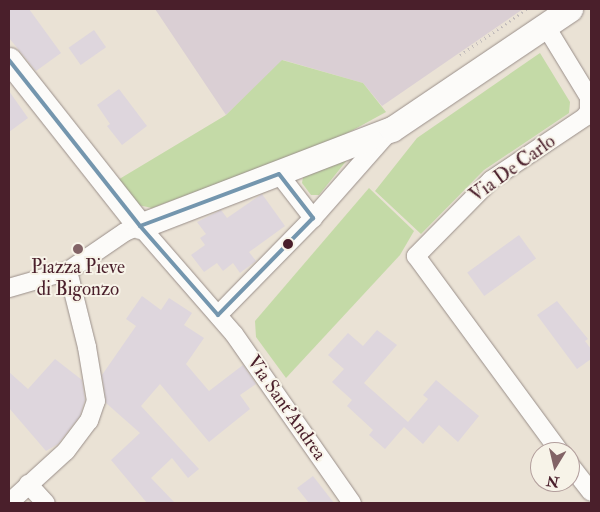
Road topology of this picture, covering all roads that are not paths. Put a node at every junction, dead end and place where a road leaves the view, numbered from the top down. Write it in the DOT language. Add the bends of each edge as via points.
graph roads {
  1 [pos="570,9"];
  2 [pos="545,25"];
  3 [pos="9,60"];
  4 [pos="392,129"];
  5 [pos="279,174"];
  6 [pos="313,218"];
  7 [pos="140,226"];
  8 [pos="68,271"];
  9 [pos="9,288"];
  10 [pos="218,315"];
  11 [pos="553,442"];
  12 [pos="580,478"];
  13 [pos="28,484"];
  14 [pos="591,492"];
  15 [pos="9,503"];
  16 [pos="46,503"];
  17 [pos="352,503"];
  1 -- 2 [label="street"];
  2 -- 4 [label="street"];
  2 -- 11 [label="street, Via De Carlo" via="589,97 589,111 585,117 484,186 416,256"];
  3 -- 7 [label="street"];
  4 -- 5 [label="street"];
  4 -- 6 [label="street"];
  5 -- 6 [label="street"];
  5 -- 7 [label="street"];
  6 -- 10 [label="street"];
  7 -- 8 [label="street" via="114,238"];
  7 -- 10 [label="street, Via Sant'Andrea"];
  8 -- 9 [label="street"];
  8 -- 13 [label="street" via="87,346 96,401 88,421 66,451"];
  10 -- 17 [label="street, Via Sant'Andrea"];
  12 -- 14 [label="street"];
  13 -- 15 [label="street"];
  13 -- 16 [label="street"];
}
